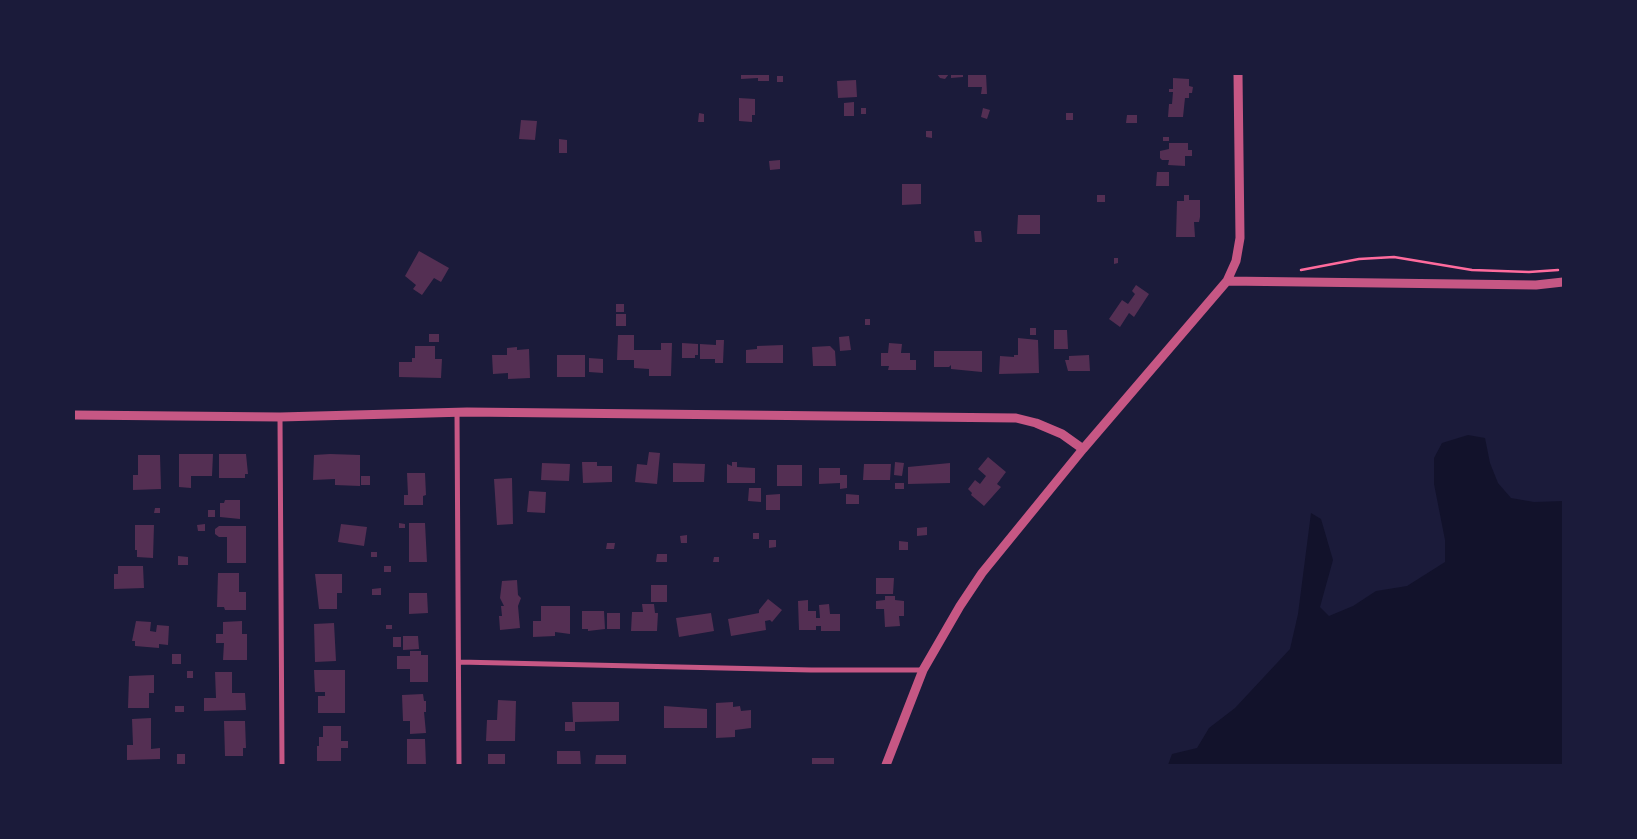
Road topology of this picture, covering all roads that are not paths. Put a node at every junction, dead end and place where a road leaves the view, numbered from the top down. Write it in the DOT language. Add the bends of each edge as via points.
graph roads {
  1 [pos="1238,74"];
  2 [pos="1227,281"];
  3 [pos="1563,282"];
  4 [pos="457,413"];
  5 [pos="74,415"];
  6 [pos="280,417"];
  7 [pos="1083,449"];
  8 [pos="459,662"];
  9 [pos="922,670"];
  10 [pos="282,765"];
  11 [pos="459,765"];
  12 [pos="886,765"];
  1 -- 2 [label="street" via="1240,238 1236,261"];
  2 -- 3 [label="street" via="1536,285"];
  2 -- 7 [label="street"];
  4 -- 6 [label="street"];
  4 -- 7 [label="street" via="1016,418 1062,434"];
  4 -- 8 [label="street"];
  5 -- 6 [label="street"];
  6 -- 10 [label="street"];
  7 -- 9 [label="street" via="982,573"];
  8 -- 9 [label="street"];
  8 -- 11 [label="street"];
  9 -- 12 [label="street"];
}
